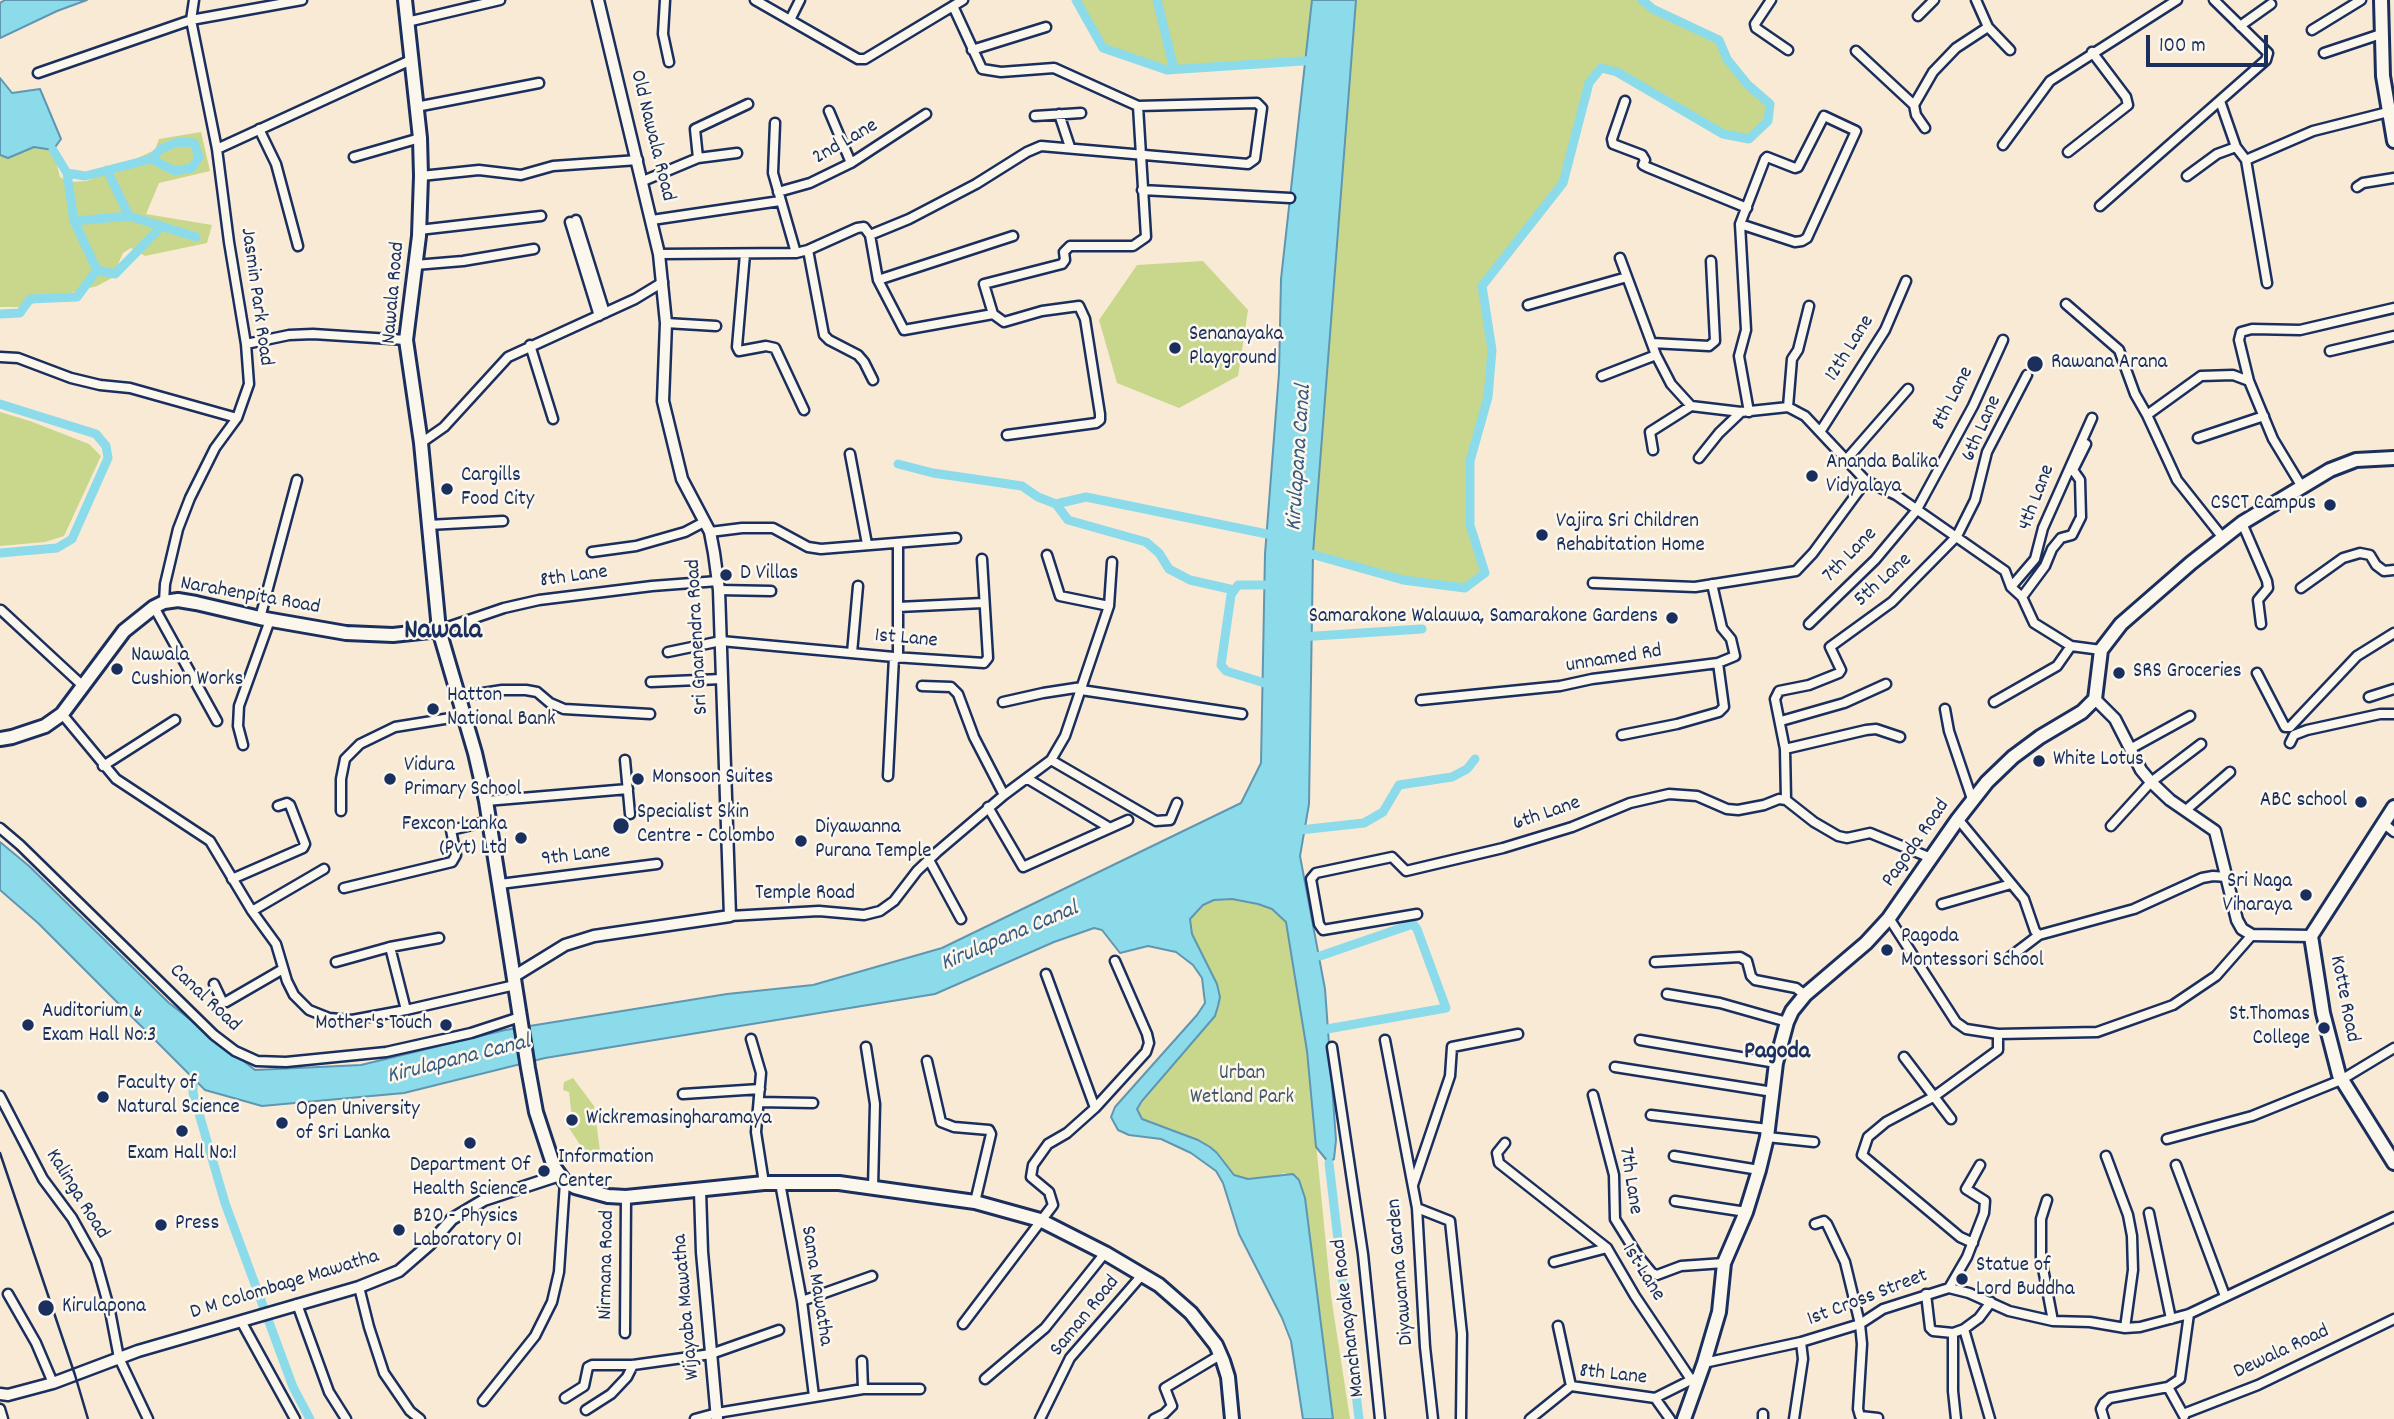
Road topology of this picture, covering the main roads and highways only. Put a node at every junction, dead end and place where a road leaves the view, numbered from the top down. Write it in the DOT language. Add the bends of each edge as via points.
graph roads {
  1 [pos="405,0"];
  2 [pos="2381,0"];
  3 [pos="2389,75"];
  4 [pos="2393,126"];
  5 [pos="2394,141"];
  6 [pos="2394,458"];
  7 [pos="439,630"];
  8 [pos="0,738"];
  9 [pos="2394,807"];
  10 [pos="2393,1158"];
  11 [pos="1232,1419"];
  12 [pos="1684,1419"];
  1 -- 7 [label="main road, Nawala Road" via="421,176 406,340"];
  2 -- 3 [label="main road" via="2381,34"];
  3 -- 4 [label="main road" via="2388,112"];
  4 -- 5 [label="main road"];
  6 -- 12 [label="main road, Pagoda Road" via="2356,460 2330,470 2242,523 2121,624 2101,650 2095,699 2013,757 1987,782 1889,919 1805,995 1787,1022 1759,1170 1724,1263 1719,1312"];
  7 -- 8 [label="main road, Narahenpita Road" via="346,634 178,600 159,605 124,631 62,714 45,726"];
  7 -- 11 [label="main road, Nawala Road" via="486,800 536,1112 554,1167 563,1179 593,1194 626,1197 764,1183 839,1183 975,1202 1040,1220 1105,1252 1159,1286 1191,1313 1220,1355"];
  9 -- 10 [label="main road, Kotte Road" via="2311,936 2323,1013 2341,1080"];
}
